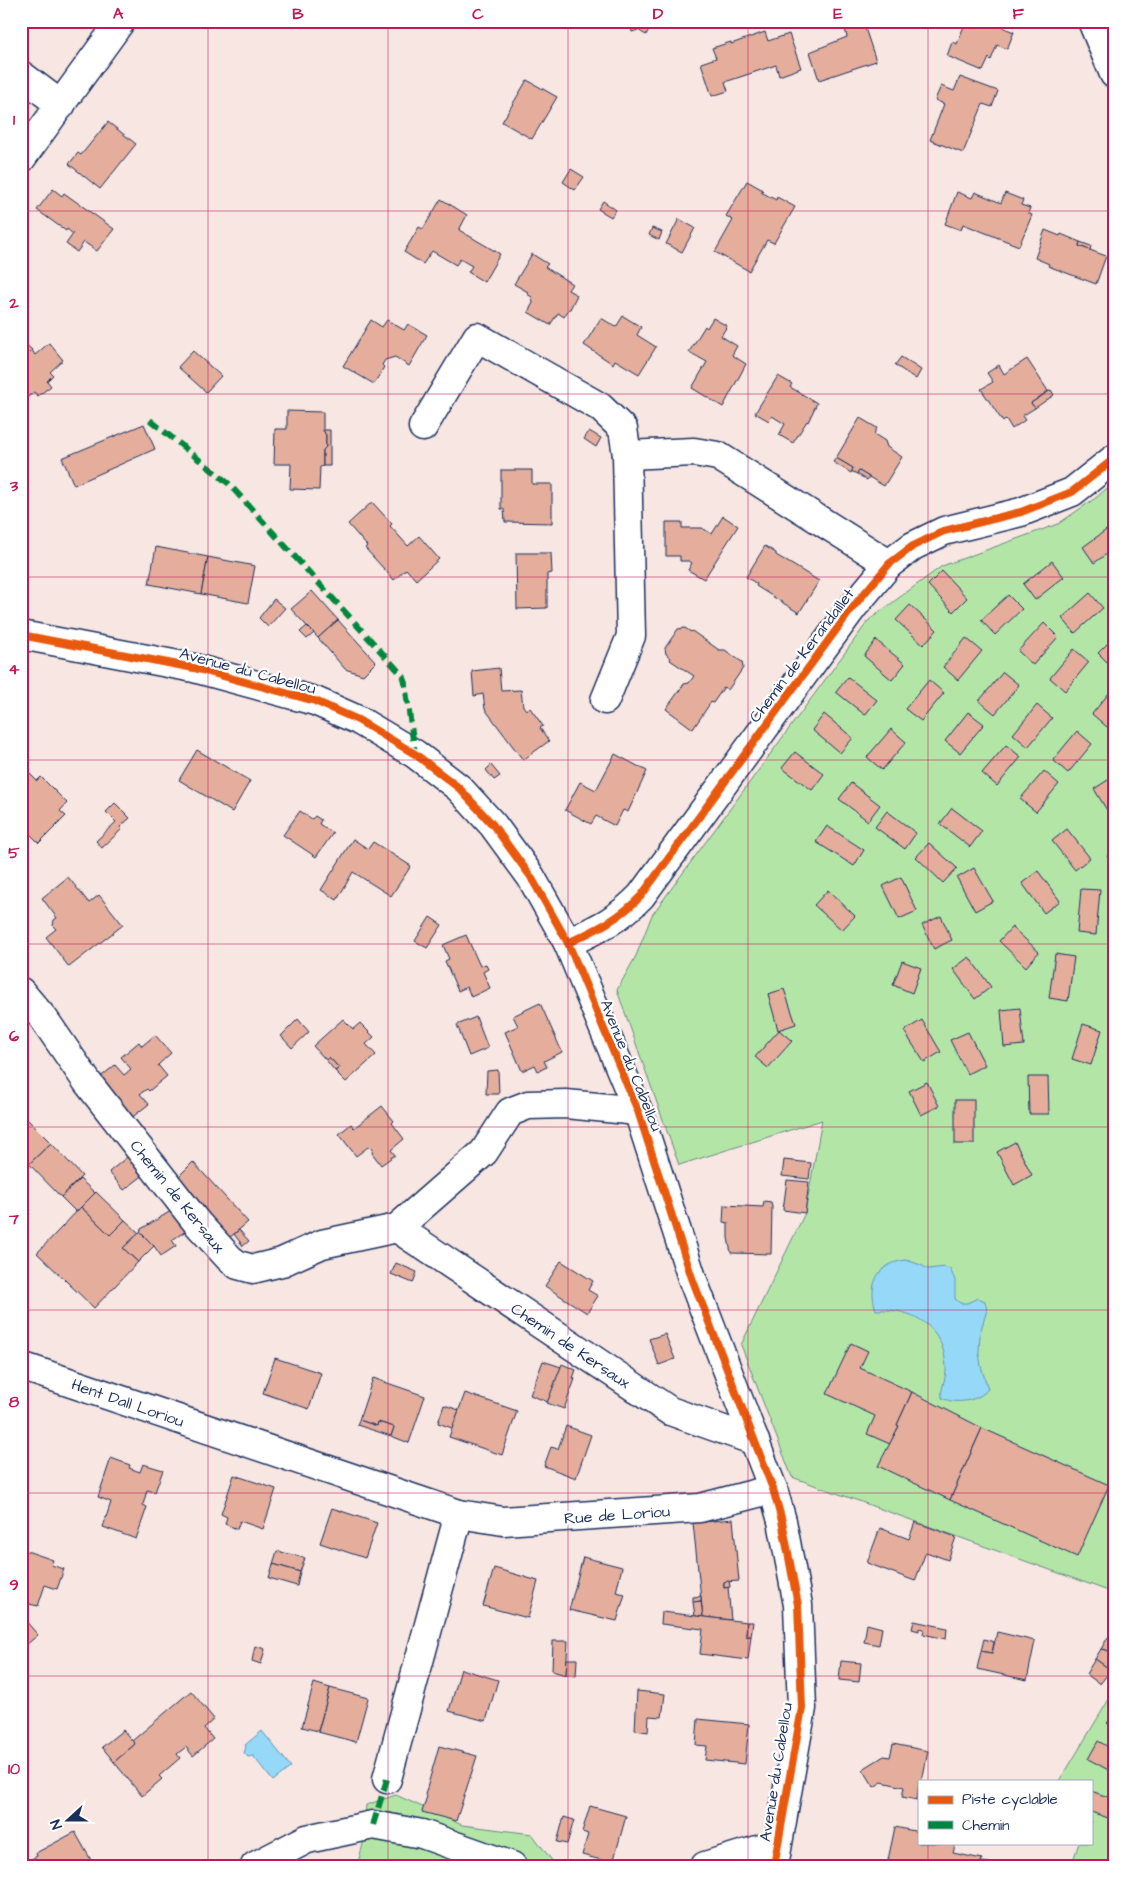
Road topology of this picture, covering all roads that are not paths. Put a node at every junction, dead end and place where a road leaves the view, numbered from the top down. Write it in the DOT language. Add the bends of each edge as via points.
graph roads {
  1 [pos="121,21"];
  2 [pos="1092,21"];
  3 [pos="1114,74"];
  4 [pos="21,75"];
  5 [pos="61,105"];
  6 [pos="21,159"];
  7 [pos="424,427"];
  8 [pos="627,455"];
  9 [pos="1114,459"];
  10 [pos="890,564"];
  11 [pos="21,635"];
  12 [pos="605,700"];
  13 [pos="568,943"];
  14 [pos="21,992"];
  15 [pos="638,1111"];
  16 [pos="397,1228"];
  17 [pos="21,1366"];
  18 [pos="234,1437"];
  19 [pos="755,1441"];
  20 [pos="773,1489"];
  21 [pos="459,1514"];
  22 [pos="387,1779"];
  23 [pos="776,1855"];
  24 [pos="255,1866"];
  25 [pos="512,1866"];
  26 [pos="705,1866"];
  1 -- 5 [label="street"];
  2 -- 3 [label="street"];
  4 -- 5 [label="street"];
  5 -- 6 [label="street"];
  7 -- 8 [label="street" via="477,337 600,407 623,429"];
  8 -- 10 [label="street" via="694,452 718,456"];
  8 -- 12 [label="street" via="631,636"];
  9 -- 10 [label="street, Chemin de Kerandaillet" via="1072,492 1021,512 944,531 913,546"];
  10 -- 13 [label="street, Chemin de Kerandaillet" via="847,614 641,896 614,920"];
  11 -- 13 [label="street, Avenue du Cabellou" via="203,670 315,701 358,720 415,754 465,795 493,825 531,876"];
  13 -- 15 [label="street, Avenue du Cabellou"];
  14 -- 16 [label="street, Chemin de Kersaux" via="198,1224 238,1265 253,1269 282,1262 322,1244"];
  15 -- 16 [label="street, Chemin de Kersaux" via="566,1104 528,1105 510,1112 484,1152"];
  15 -- 19 [label="street, Avenue du Cabellou" via="692,1278"];
  16 -- 19 [label="street, Chemin de Kersaux" via="670,1411"];
  17 -- 18 [label="street, Hent Dall Loriou"];
  18 -- 21 [label="street, Rue de Loriou"];
  19 -- 20 [label="street, Avenue du Cabellou"];
  20 -- 21 [label="street, Rue de Loriou" via="700,1508 504,1521"];
  20 -- 23 [label="street, Avenue du Cabellou" via="798,1605 802,1708"];
  21 -- 22 [label="street"];
  23 -- 26 [label="street"];
  24 -- 25 [label="street" via="307,1838 373,1826 422,1834"];
}
